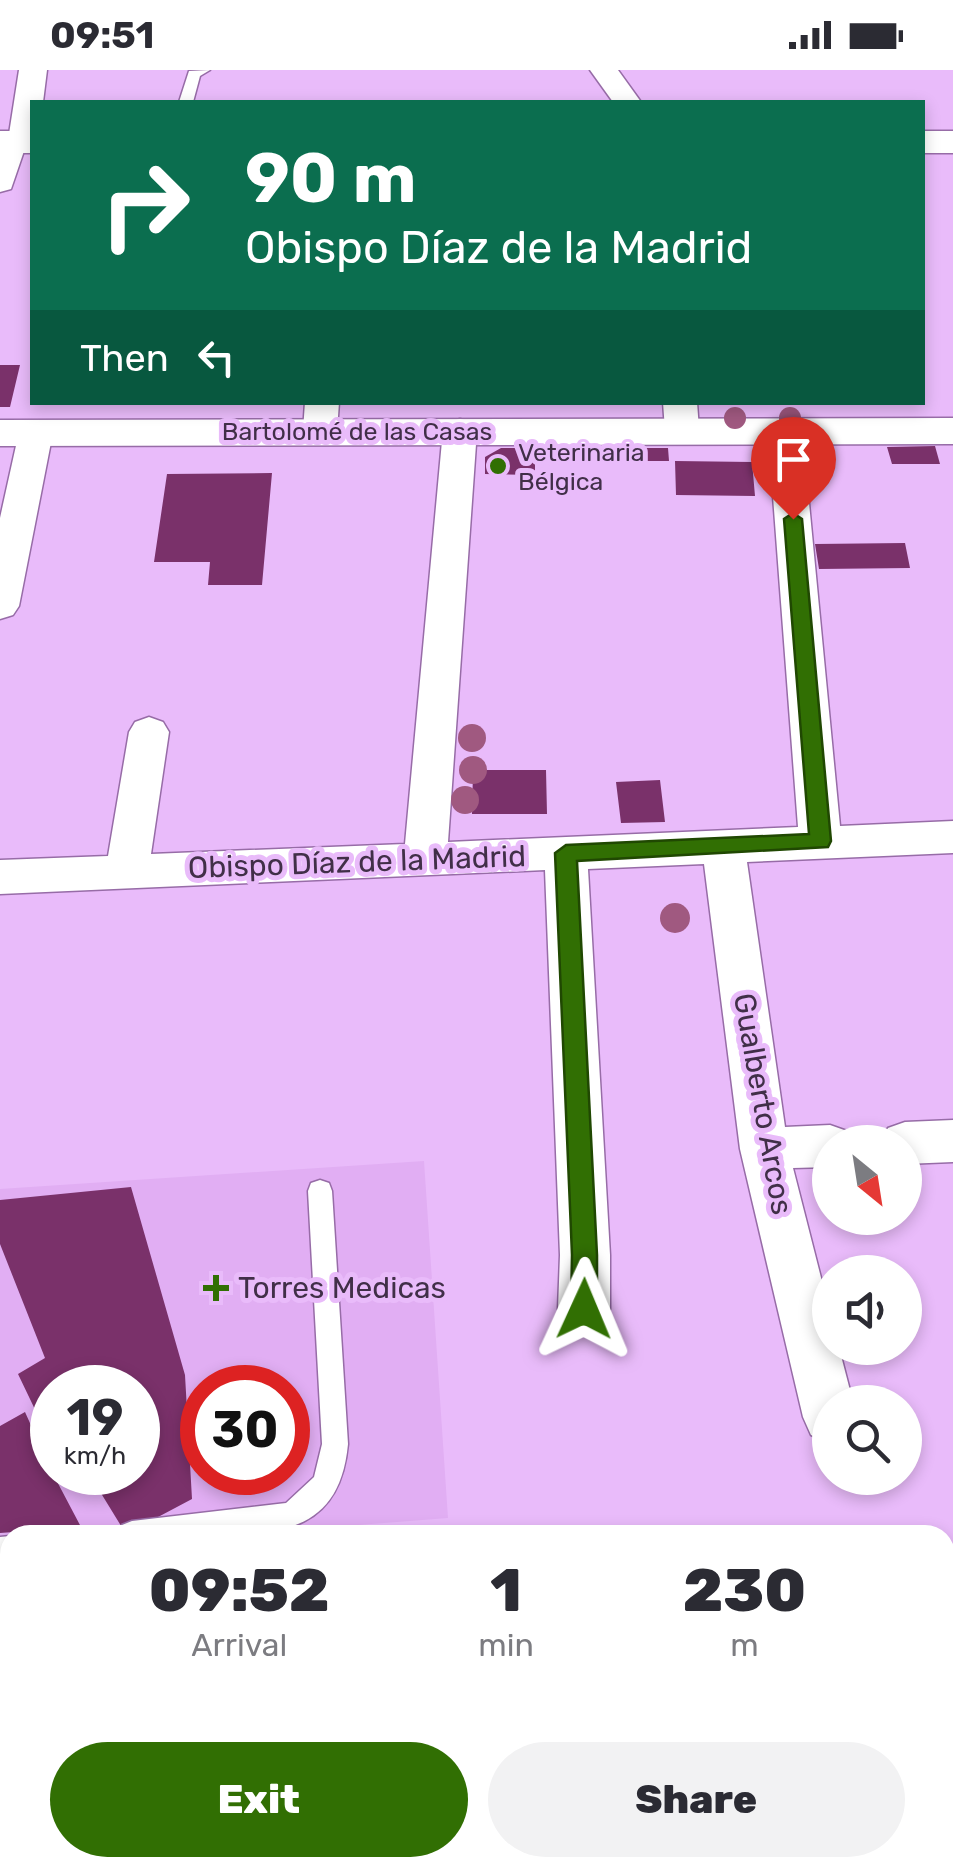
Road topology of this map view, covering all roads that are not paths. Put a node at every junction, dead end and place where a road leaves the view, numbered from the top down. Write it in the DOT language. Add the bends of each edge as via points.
graph roads {
  1 [pos="33,70"];
  2 [pos="203,70"];
  3 [pos="604,70"];
  4 [pos="187,100"];
  5 [pos="626,100"];
  6 [pos="17,142"];
  7 [pos="925,142"];
  8 [pos="953,142"];
  9 [pos="0,183"];
  10 [pos="681,416"];
  11 [pos="320,417"];
  12 [pos="460,430"];
  13 [pos="785,430"];
  14 [pos="953,431"];
  15 [pos="18,432"];
  16 [pos="0,606"];
  17 [pos="150,732"];
  18 [pos="953,837"];
  19 [pos="820,841"];
  20 [pos="723,846"];
  21 [pos="566,853"];
  22 [pos="426,858"];
  23 [pos="127,872"];
  24 [pos="0,877"];
  25 [pos="953,1141"];
  26 [pos="922,1142"];
  27 [pos="812,1147"];
  28 [pos="764,1149"];
  29 [pos="320,1191"];
  30 [pos="584,1309"];
  31 [pos="822,1385"];
  32 [pos="215,1525"];
  1 -- 6 [label="street"];
  2 -- 4 [label="lane" via="194,74"];
  3 -- 5 [label="street"];
  6 -- 9 [label="street"];
  7 -- 8 [label="street"];
  10 -- 12 [label="street, Bartolomé de las Casas"];
  10 -- 13 [label="street, Bartolomé de las Casas"];
  11 -- 12 [label="street, Bartolomé de las Casas"];
  11 -- 15 [label="street, Bartolomé de las Casas"];
  12 -- 22 [label="street"];
  13 -- 14 [label="street, Bartolomé de las Casas"];
  13 -- 19 [label="street"];
  15 -- 16 [label="street"];
  17 -- 23 [label="street"];
  18 -- 19 [label="street, Obispo Díaz de la Madrid"];
  19 -- 20 [label="street, Obispo Díaz de la Madrid"];
  20 -- 21 [label="street, Obispo Díaz de la Madrid"];
  20 -- 28 [label="street, Gualberto Arcos"];
  21 -- 22 [label="street, Obispo Díaz de la Madrid"];
  21 -- 30 [label="street"];
  22 -- 23 [label="street, Obispo Díaz de la Madrid"];
  23 -- 24 [label="street, Obispo Díaz de la Madrid"];
  25 -- 26 [label="street"];
  27 -- 28 [label="street"];
  28 -- 31 [label="street, Gualberto Arcos"];
  29 -- 32 [label="lane" via="332,1476 310,1504 290,1516"];
}
